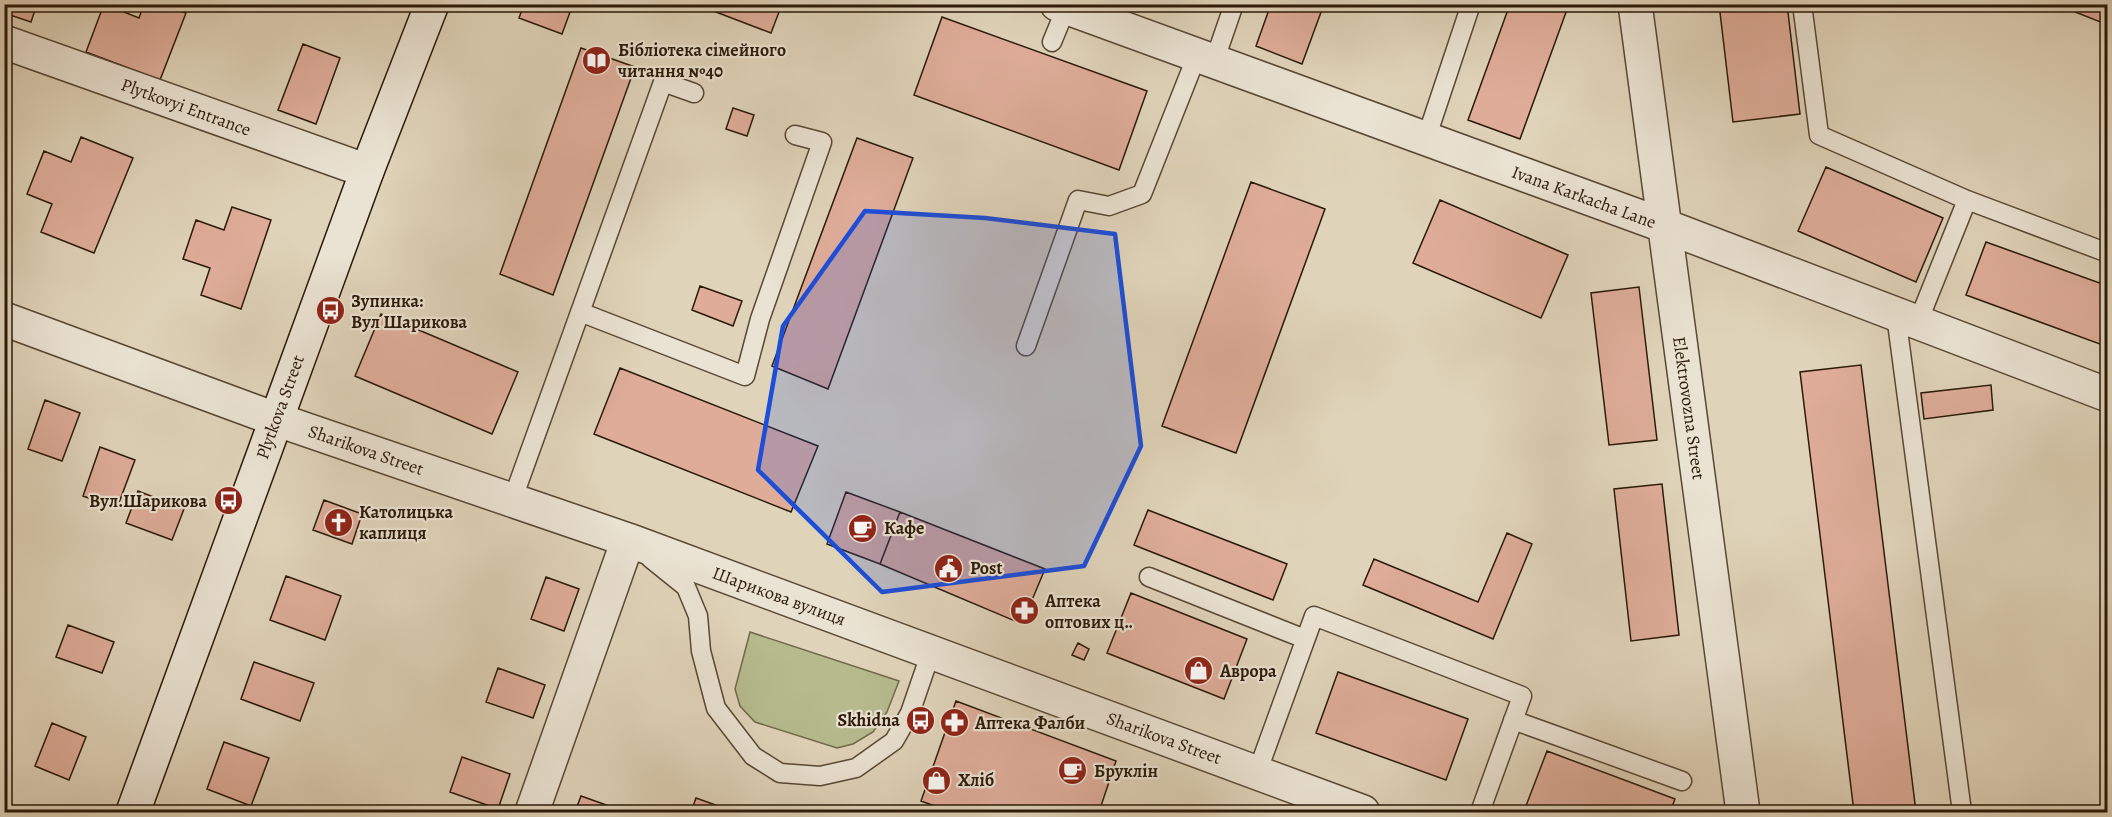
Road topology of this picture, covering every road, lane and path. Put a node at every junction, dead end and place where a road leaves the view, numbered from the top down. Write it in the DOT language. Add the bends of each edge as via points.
graph roads {
  1 [pos="432,4"];
  2 [pos="1234,4"];
  3 [pos="1471,4"];
  4 [pos="1635,4"];
  5 [pos="1802,4"];
  6 [pos="1062,6"];
  7 [pos="4,42"];
  8 [pos="1052,42"];
  9 [pos="1205,59"];
  10 [pos="694,93"];
  11 [pos="795,135"];
  12 [pos="1426,139"];
  13 [pos="367,171"];
  14 [pos="1967,200"];
  15 [pos="1665,226"];
  16 [pos="2108,253"];
  17 [pos="580,312"];
  18 [pos="1906,318"];
  19 [pos="4,319"];
  20 [pos="1026,346"];
  21 [pos="2108,395"];
  22 [pos="275,419"];
  23 [pos="513,501"];
  24 [pos="628,540"];
  25 [pos="1149,576"];
  26 [pos="1305,639"];
  27 [pos="931,652"];
  28 [pos="1513,720"];
  29 [pos="1257,773"];
  30 [pos="1682,781"];
  31 [pos="133,813"];
  32 [pos="532,813"];
  33 [pos="1363,813"];
  34 [pos="1480,813"];
  35 [pos="1743,813"];
  36 [pos="1962,813"];
  1 -- 13 [label="street, Plytkova Street"];
  2 -- 9 [label="lane"];
  3 -- 12 [label="lane"];
  4 -- 15 [label="street, Elektrovozna Street"];
  5 -- 14 [label="lane" via="1820,135"];
  6 -- 8 [label="lane"];
  6 -- 9 [label="street, Ivana Karkacha Lane"];
  7 -- 13 [label="street, Plytkovyi Entrance"];
  9 -- 12 [label="street, Ivana Karkacha Lane"];
  9 -- 20 [label="lane" via="1142,194 1109,206 1078,200"];
  10 -- 17 [label="lane" via="663,82"];
  11 -- 17 [label="lane" via="822,142 760,319 745,376"];
  12 -- 15 [label="street, Ivana Karkacha Lane"];
  13 -- 22 [label="street, Plytkova Street"];
  14 -- 16 [label="lane"];
  14 -- 18 [label="lane"];
  15 -- 18 [label="street, Ivana Karkacha Lane"];
  15 -- 35 [label="street, Elektrovozna Street"];
  17 -- 23 [label="lane"];
  18 -- 21 [label="street, Ivana Karkacha Lane"];
  18 -- 36 [label="lane"];
  19 -- 22 [label="street, Sharikova Street"];
  22 -- 23 [label="street, Sharikova Street"];
  22 -- 31 [label="street, Plytkova Street"];
  23 -- 24 [label="street, Sharikova Street"];
  24 -- 27 [label="street, Шарикова вулиця"];
  24 -- 27 [label="lane" via="686,586 698,616 701,651 716,708 753,756 780,773 819,776 856,768 894,741 910,713"];
  24 -- 32 [label="street"];
  25 -- 26 [label="lane"];
  26 -- 28 [label="lane" via="1314,616 1522,696"];
  26 -- 29 [label="lane"];
  27 -- 29 [label="street, Sharikova Street"];
  28 -- 30 [label="lane"];
  28 -- 34 [label="lane"];
  29 -- 33 [label="street, Sharikova Street"];
}
